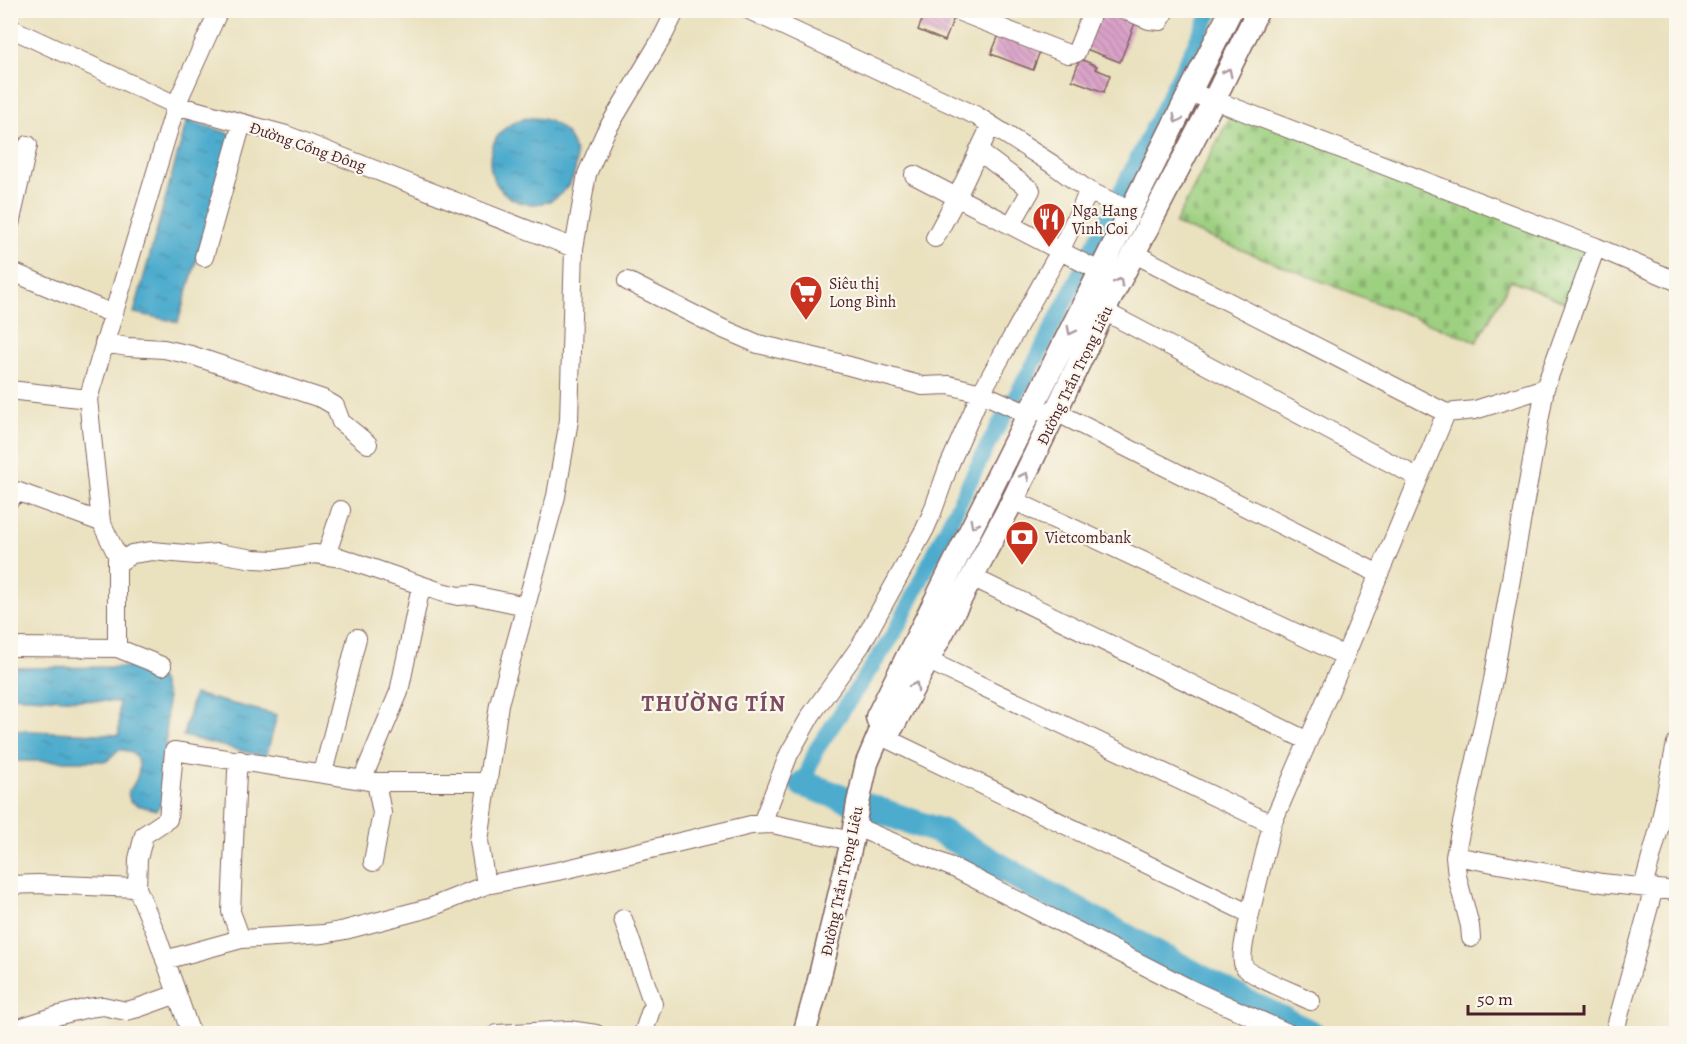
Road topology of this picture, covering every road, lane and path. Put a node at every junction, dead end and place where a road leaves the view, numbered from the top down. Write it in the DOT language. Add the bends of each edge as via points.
graph roads {
  1 [pos="219,10"];
  2 [pos="676,10"];
  3 [pos="749,10"];
  4 [pos="955,10"];
  5 [pos="1093,10"];
  6 [pos="1125,10"];
  7 [pos="1165,10"];
  8 [pos="1231,10"];
  9 [pos="1258,10"];
  10 [pos="10,28"];
  11 [pos="1190,93"];
  12 [pos="1214,100"];
  13 [pos="176,105"];
  14 [pos="242,123"];
  15 [pos="991,125"];
  16 [pos="21,150"];
  17 [pos="978,151"];
  18 [pos="914,175"];
  19 [pos="1089,191"];
  20 [pos="957,197"];
  21 [pos="1131,211"];
  22 [pos="10,224"];
  23 [pos="1011,225"];
  24 [pos="935,238"];
  25 [pos="1596,247"];
  26 [pos="574,248"];
  27 [pos="1060,251"];
  28 [pos="1133,253"];
  29 [pos="204,257"];
  30 [pos="1090,267"];
  31 [pos="10,271"];
  32 [pos="627,281"];
  33 [pos="1677,281"];
  34 [pos="1104,311"];
  35 [pos="113,314"];
  36 [pos="104,343"];
  37 [pos="1545,388"];
  38 [pos="10,390"];
  39 [pos="983,394"];
  40 [pos="88,399"];
  41 [pos="1025,410"];
  42 [pos="1056,412"];
  43 [pos="1446,413"];
  44 [pos="368,444"];
  45 [pos="1419,478"];
  46 [pos="10,500"];
  47 [pos="1013,500"];
  48 [pos="341,510"];
  49 [pos="100,522"];
  50 [pos="326,556"];
  51 [pos="118,563"];
  52 [pos="1379,574"];
  53 [pos="972,578"];
  54 [pos="421,586"];
  55 [pos="526,606"];
  56 [pos="357,638"];
  57 [pos="10,647"];
  58 [pos="117,648"];
  59 [pos="1345,656"];
  60 [pos="929,662"];
  61 [pos="162,666"];
  62 [pos="880,733"];
  63 [pos="1308,741"];
  64 [pos="1677,743"];
  65 [pos="240,760"];
  66 [pos="323,773"];
  67 [pos="369,781"];
  68 [pos="486,782"];
  69 [pos="762,824"];
  70 [pos="1272,825"];
  71 [pos="853,833"];
  72 [pos="1455,856"];
  73 [pos="373,861"];
  74 [pos="10,885"];
  75 [pos="486,885"];
  76 [pos="137,888"];
  77 [pos="1649,888"];
  78 [pos="1677,891"];
  79 [pos="1250,914"];
  80 [pos="623,919"];
  81 [pos="1471,938"];
  82 [pos="241,939"];
  83 [pos="165,960"];
  84 [pos="177,994"];
  85 [pos="1311,1001"];
  86 [pos="10,1031"];
  87 [pos="561,1032"];
  88 [pos="191,1034"];
  89 [pos="497,1034"];
  90 [pos="596,1034"];
  91 [pos="643,1034"];
  92 [pos="804,1034"];
  93 [pos="1290,1034"];
  94 [pos="1614,1034"];
  1 -- 13 [label="street"];
  2 -- 26 [label="street" via="604,133 587,174"];
  3 -- 15 [label="street"];
  4 -- 5 [label="street" via="1068,54 1076,53"];
  6 -- 7 [label="street" via="1160,21"];
  8 -- 11 [label="main road, Đường Trần Trọng Liêu"];
  12 -- 9 [label="main road, Đường Trần Trọng Liêu, one-way"];
  10 -- 13 [label="street, Đường Cổng Đông"];
  11 -- 12 [label="street"];
  11 -- 21 [label="main road, Đường Trần Trọng Liêu, one-way"];
  12 -- 25 [label="street"];
  12 -- 28 [label="main road, Đường Trần Trọng Liêu"];
  13 -- 14 [label="street, Đường Cổng Đông"];
  13 -- 35 [label="street"];
  14 -- 26 [label="street, Đường Cổng Đông" via="286,135"];
  14 -- 29 [label="street"];
  15 -- 17 [label="street"];
  15 -- 19 [label="street"];
  16 -- 22 [label="street"];
  17 -- 20 [label="street"];
  17 -- 23 [label="street" via="1031,190"];
  18 -- 20 [label="street"];
  19 -- 21 [label="street"];
  19 -- 27 [label="street"];
  20 -- 23 [label="street"];
  20 -- 24 [label="street"];
  21 -- 30 [label="main road, Đường Trần Trọng Liêu"];
  23 -- 27 [label="street"];
  25 -- 33 [label="street"];
  25 -- 37 [label="street"];
  26 -- 55 [label="street" via="569,420 556,496"];
  27 -- 30 [label="street"];
  27 -- 39 [label="street"];
  34 -- 28 [label="main road, Đường Trần Trọng Liêu, one-way"];
  28 -- 43 [label="street"];
  30 -- 41 [label="main road, Đường Trần Trọng Liêu, one-way"];
  31 -- 35 [label="street"];
  32 -- 39 [label="street" via="758,344 923,386 949,385"];
  34 -- 42 [label="main road, Đường Trần Trọng Liêu"];
  34 -- 45 [label="street"];
  35 -- 36 [label="street"];
  36 -- 40 [label="street"];
  36 -- 44 [label="street" via="191,355 323,399 335,406 341,422"];
  37 -- 43 [label="street" via="1475,410"];
  37 -- 72 [label="street" via="1493,680"];
  38 -- 40 [label="street"];
  39 -- 41 [label="street"];
  39 -- 69 [label="street" via="948,468 932,513 861,645 811,715 789,754"];
  40 -- 49 [label="street"];
  41 -- 42 [label="street"];
  41 -- 62 [label="main road, Đường Trần Trọng Liêu, one-way" via="877,717"];
  47 -- 42 [label="main road, Đường Trần Trọng Liêu, one-way"];
  42 -- 52 [label="street"];
  43 -- 45 [label="street"];
  45 -- 52 [label="street"];
  46 -- 49 [label="street" via="16,491"];
  47 -- 53 [label="main road, Đường Trần Trọng Liêu"];
  47 -- 59 [label="street"];
  48 -- 50 [label="street"];
  49 -- 51 [label="street"];
  50 -- 51 [label="street" via="275,560 152,551 132,554"];
  50 -- 54 [label="street"];
  51 -- 58 [label="street"];
  52 -- 59 [label="street"];
  53 -- 60 [label="main road, Đường Trần Trọng Liêu"];
  53 -- 63 [label="street"];
  54 -- 55 [label="street"];
  54 -- 67 [label="street" via="399,692"];
  55 -- 68 [label="street" via="499,704"];
  56 -- 66 [label="street"];
  57 -- 58 [label="street"];
  58 -- 61 [label="street"];
  59 -- 63 [label="street"];
  62 -- 60 [label="main road, Đường Trần Trọng Liêu, one-way" via="893,726"];
  60 -- 70 [label="street"];
  62 -- 71 [label="main road, Đường Trần Trọng Liêu" via="867,763"];
  62 -- 79 [label="street"];
  63 -- 70 [label="street"];
  64 -- 77 [label="street"];
  65 -- 66 [label="street"];
  65 -- 76 [label="street" via="174,751 168,819 144,835"];
  65 -- 82 [label="street" via="231,912"];
  66 -- 67 [label="street"];
  67 -- 68 [label="street"];
  67 -- 73 [label="street" via="382,813"];
  68 -- 75 [label="street" via="478,841"];
  69 -- 71 [label="street"];
  69 -- 75 [label="street"];
  70 -- 79 [label="street"];
  71 -- 92 [label="main road, Đường Trần Trọng Liêu"];
  71 -- 93 [label="street" via="956,869 1190,989"];
  72 -- 77 [label="street"];
  72 -- 81 [label="street"];
  74 -- 76 [label="street"];
  75 -- 82 [label="street" via="429,908 345,930"];
  76 -- 83 [label="street"];
  77 -- 78 [label="street"];
  77 -- 94 [label="street"];
  79 -- 85 [label="street" via="1243,964 1256,975"];
  80 -- 91 [label="street" via="653,1004"];
  82 -- 83 [label="street"];
  83 -- 84 [label="street"];
  84 -- 86 [label="street" via="126,1011 103,1006 88,1008"];
  84 -- 88 [label="street"];
  87 -- 89 [label="street"];
  87 -- 90 [label="street"];
}
